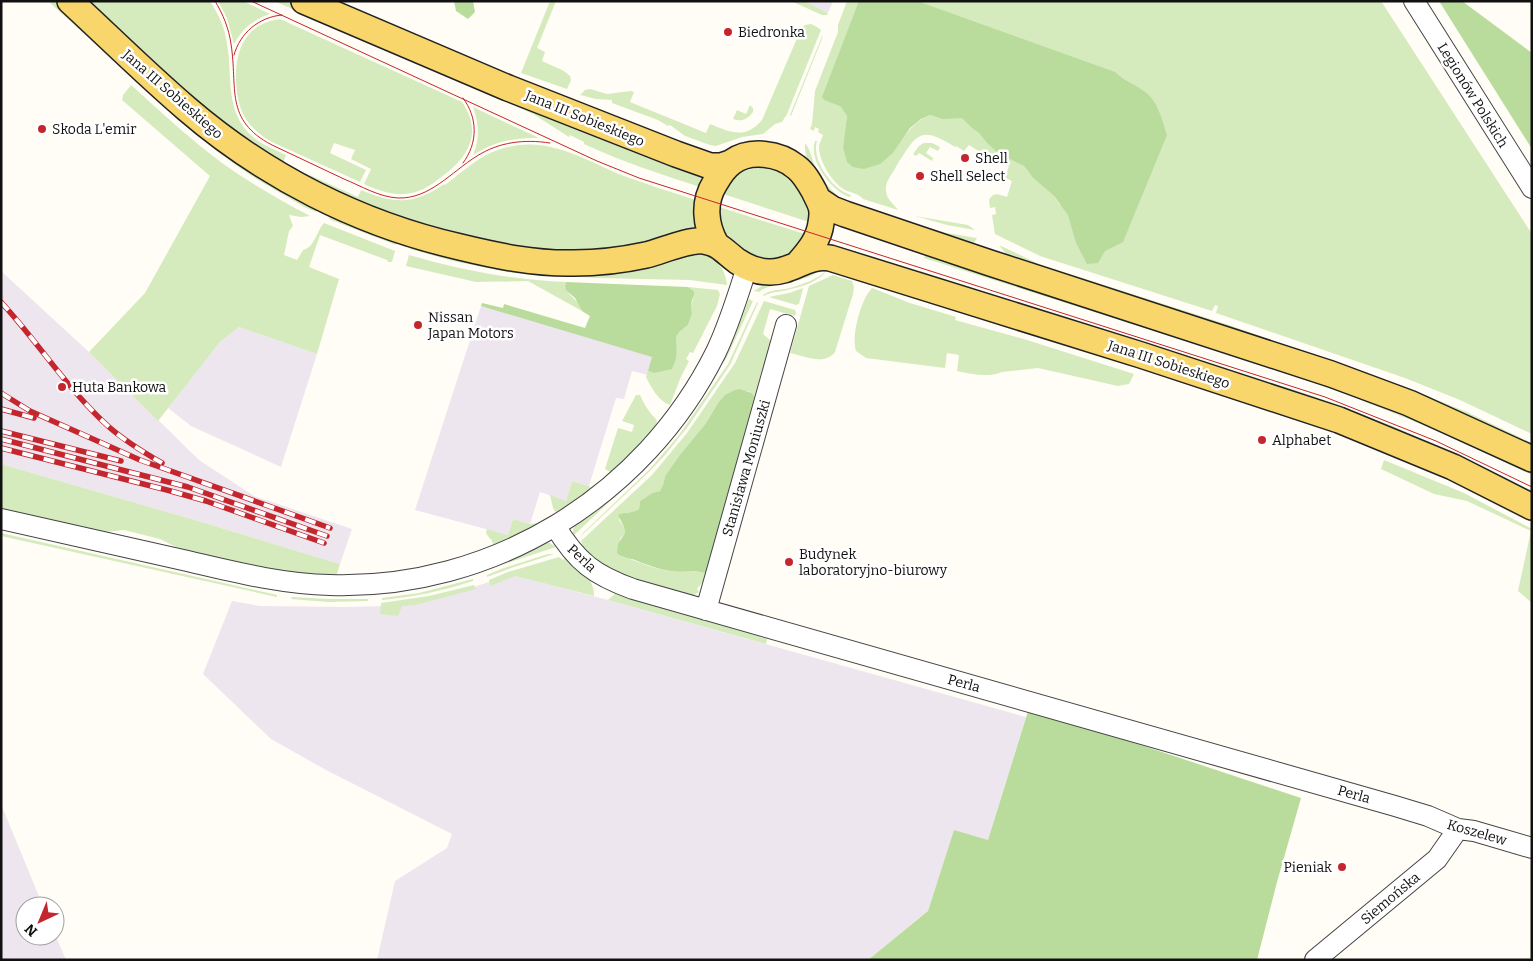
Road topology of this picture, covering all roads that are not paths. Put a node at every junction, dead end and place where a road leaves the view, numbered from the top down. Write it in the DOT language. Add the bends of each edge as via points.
graph roads {
  1 [pos="70,1"];
  2 [pos="304,1"];
  3 [pos="1414,1"];
  4 [pos="730,163"];
  5 [pos="1532,188"];
  6 [pos="820,201"];
  7 [pos="716,244"];
  8 [pos="797,265"];
  9 [pos="747,266"];
  10 [pos="786,325"];
  11 [pos="1532,459"];
  12 [pos="1532,507"];
  13 [pos="1,519"];
  14 [pos="555,526"];
  15 [pos="706,610"];
  16 [pos="1395,806"];
  17 [pos="1458,829"];
  18 [pos="1532,848"];
  19 [pos="1315,960"];
  1 -- 7 [label="main road, Jana III Sobieskiego" via="187,110 234,146 308,192 382,224 426,239 486,253 560,263 622,259 695,241"];
  2 -- 4 [label="main road, Jana III Sobieskiego" via="676,154 710,166"];
  3 -- 5 [label="street, Legionów Polskich"];
  4 -- 6 [label="main road" via="758,154 784,159 802,172"];
  4 -- 7 [label="main road" via="712,188 708,200 708,224"];
  6 -- 8 [label="main road" via="822,218 818,235"];
  6 -- 11 [label="main road" via="845,214 1016,272 1373,388"];
  7 -- 9 [label="main road"];
  8 -- 9 [label="main road" via="774,272"];
  8 -- 12 [label="main road, Jana III Sobieskiego" via="805,260 830,258 1274,398 1416,451"];
  9 -- 14 [label="street" via="716,352 673,420 622,477"];
  10 -- 15 [label="street, Stanisława Moniuszki"];
  13 -- 14 [label="street" via="267,578 337,585 386,583 441,573 498,555"];
  14 -- 15 [label="street, Perla" via="580,561 608,579"];
  15 -- 16 [label="street, Perla"];
  16 -- 17 [label="street, Koszelew"];
  17 -- 18 [label="street, Koszelew"];
  17 -- 19 [label="street, Siemońska" via="1437,859"];
}
